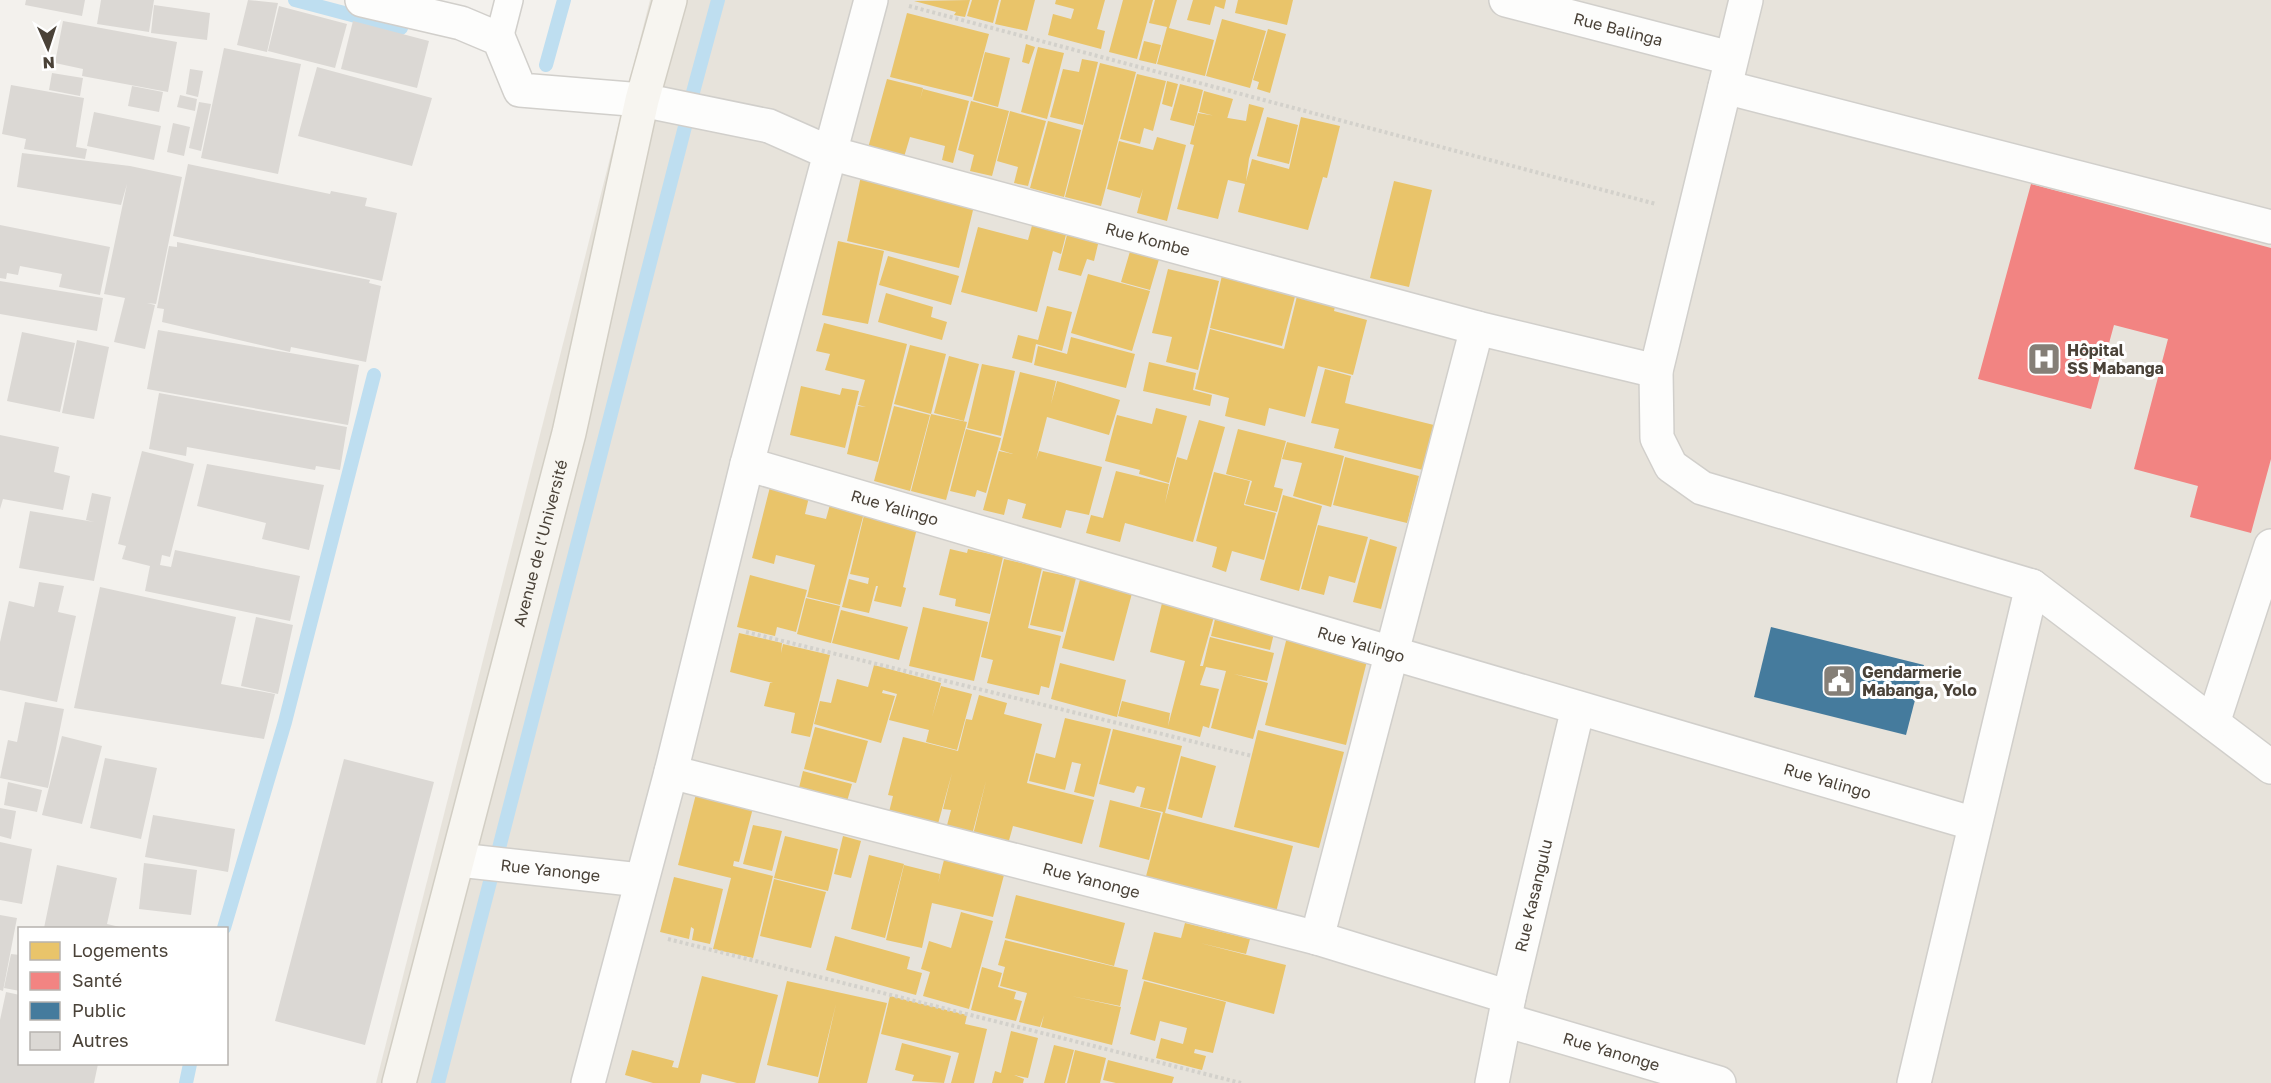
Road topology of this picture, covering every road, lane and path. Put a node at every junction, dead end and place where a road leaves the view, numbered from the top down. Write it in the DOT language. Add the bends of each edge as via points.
graph roads {
  1 [pos="362,0"];
  2 [pos="509,0"];
  3 [pos="670,0"];
  4 [pos="871,0"];
  5 [pos="1506,0"];
  6 [pos="1746,0"];
  7 [pos="908,6"];
  8 [pos="499,39"];
  9 [pos="1728,73"];
  10 [pos="642,100"];
  11 [pos="830,153"];
  12 [pos="1694,214"];
  13 [pos="2271,227"];
  14 [pos="1477,328"];
  15 [pos="1656,371"];
  16 [pos="747,464"];
  17 [pos="2271,546"];
  18 [pos="2032,586"];
  19 [pos="708,622"];
  20 [pos="1391,652"];
  21 [pos="1578,708"];
  22 [pos="2213,723"];
  23 [pos="1252,756"];
  24 [pos="2271,767"];
  25 [pos="671,772"];
  26 [pos="1975,824"];
  27 [pos="459,860"];
  28 [pos="640,880"];
  29 [pos="628,928"];
  30 [pos="1317,938"];
  31 [pos="1507,1009"];
  32 [pos="399,1083"];
  33 [pos="588,1083"];
  34 [pos="1241,1083"];
  35 [pos="1492,1083"];
  36 [pos="1719,1083"];
  37 [pos="1914,1083"];
  1 -- 8 [label="street" via="461,23"];
  2 -- 8 [label="lane"];
  3 -- 10 [label="main road, Avenue de l’Université"];
  4 -- 11 [label="street"];
  5 -- 9 [label="street, Rue Balinga"];
  6 -- 9 [label="street"];
  7 -- 12 [label="path"];
  8 -- 10 [label="street, Rue Kombe" via="520,90"];
  9 -- 12 [label="street"];
  9 -- 13 [label="street, Rue Balinga"];
  10 -- 11 [label="street, Rue Kombe" via="769,126"];
  10 -- 27 [label="main road, Avenue de l’Université" via="569,433"];
  11 -- 14 [label="street, Rue Kombe"];
  11 -- 16 [label="street"];
  12 -- 15 [label="street"];
  14 -- 15 [label="street, Rue Kombe"];
  14 -- 20 [label="street"];
  15 -- 18 [label="street" via="1657,438 1671,466 1702,488"];
  16 -- 19 [label="street"];
  16 -- 20 [label="street, Rue Yalingo"];
  17 -- 22 [label="street"];
  18 -- 22 [label="street"];
  18 -- 26 [label="street"];
  19 -- 23 [label="path"];
  19 -- 25 [label="street"];
  20 -- 21 [label="street, Rue Yalingo"];
  20 -- 30 [label="street"];
  21 -- 26 [label="street, Rue Yalingo"];
  21 -- 31 [label="street, Rue Kasangulu"];
  22 -- 24 [label="street"];
  25 -- 28 [label="street"];
  25 -- 30 [label="street, Rue Yanonge"];
  26 -- 37 [label="street"];
  27 -- 28 [label="street, Rue Yanonge"];
  27 -- 32 [label="main road, Avenue de l’Université"];
  28 -- 29 [label="street"];
  29 -- 33 [label="street"];
  29 -- 34 [label="path"];
  30 -- 31 [label="street, Rue Yanonge"];
  31 -- 35 [label="street, Rue Kasangulu"];
  31 -- 36 [label="street, Rue Yanonge"];
}
